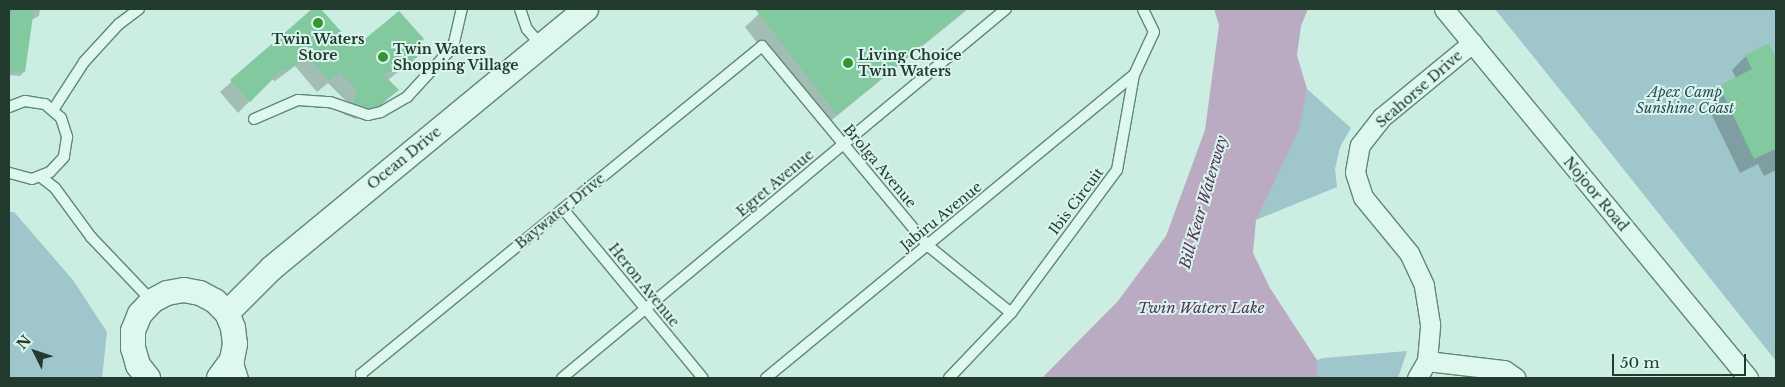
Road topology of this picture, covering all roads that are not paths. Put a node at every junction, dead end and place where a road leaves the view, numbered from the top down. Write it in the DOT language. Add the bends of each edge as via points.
graph roads {
  1 [pos="139,9"];
  2 [pos="462,9"];
  3 [pos="520,9"];
  4 [pos="586,9"];
  5 [pos="1006,9"];
  6 [pos="1143,9"];
  7 [pos="1444,9"];
  8 [pos="1472,43"];
  9 [pos="541,45"];
  10 [pos="762,46"];
  11 [pos="1134,75"];
  12 [pos="9,107"];
  13 [pos="54,110"];
  14 [pos="254,119"];
  15 [pos="844,144"];
  16 [pos="9,173"];
  17 [pos="41,177"];
  18 [pos="563,208"];
  19 [pos="928,245"];
  20 [pos="152,301"];
  21 [pos="646,308"];
  22 [pos="227,313"];
  23 [pos="1011,313"];
  24 [pos="1427,361"];
  25 [pos="230,372"];
  26 [pos="148,378"];
  27 [pos="362,378"];
  28 [pos="562,378"];
  29 [pos="703,378"];
  30 [pos="766,378"];
  31 [pos="949,378"];
  32 [pos="1417,378"];
  33 [pos="1516,378"];
  34 [pos="1748,378"];
  1 -- 13 [label="lane" via="118,24 84,62"];
  2 -- 14 [label="lane" via="453,47 407,96 381,112 368,115 330,102 298,100"];
  3 -- 9 [label="lane" via="527,29"];
  4 -- 9 [label="street, Ocean Drive"];
  5 -- 15 [label="lane, Egret Avenue"];
  6 -- 11 [label="lane, Ibis Circuit" via="1154,32"];
  7 -- 8 [label="street, Nojoor Road"];
  8 -- 24 [label="street, Seahorse Drive" via="1382,117 1360,145 1355,172 1363,197 1409,253 1424,285 1430,324"];
  8 -- 34 [label="street, Nojoor Road"];
  9 -- 22 [label="street, Ocean Drive" via="272,268"];
  10 -- 15 [label="lane, Brolga Avenue"];
  10 -- 18 [label="lane, Baywater Drive"];
  11 -- 19 [label="lane, Jabiru Avenue"];
  11 -- 23 [label="lane, Ibis Circuit" via="1117,170"];
  12 -- 13 [label="lane" via="35,102"];
  13 -- 17 [label="lane" via="65,127 67,147 58,165"];
  15 -- 19 [label="lane, Brolga Avenue"];
  15 -- 21 [label="lane, Egret Avenue"];
  16 -- 17 [label="lane" via="21,178"];
  17 -- 20 [label="lane" via="54,188 90,237"];
  18 -- 21 [label="lane, Heron Avenue"];
  18 -- 27 [label="lane, Baywater Drive" via="361,374"];
  19 -- 23 [label="lane, Brolga Avenue"];
  19 -- 30 [label="lane, Jabiru Avenue"];
  20 -- 22 [label="street" via="167,293 200,292"];
  20 -- 26 [label="street" via="140,314 133,331 132,348 138,366"];
  21 -- 28 [label="lane, Egret Avenue"];
  21 -- 29 [label="lane, Heron Avenue"];
  22 -- 25 [label="street" via="234,328 235,344"];
  23 -- 31 [label="lane, Ibis Circuit"];
  24 -- 32 [label="street, Seahorse Drive"];
  24 -- 33 [label="street" via="1504,370"];
}
